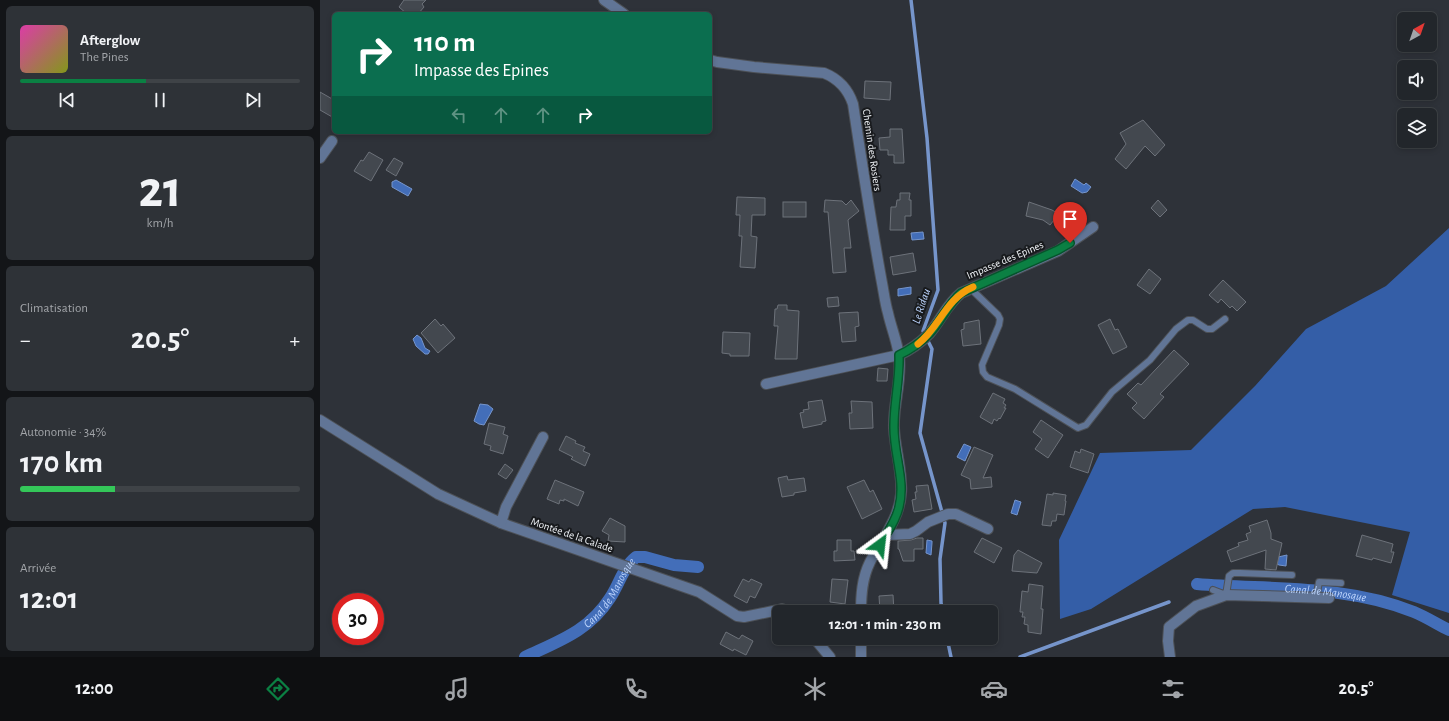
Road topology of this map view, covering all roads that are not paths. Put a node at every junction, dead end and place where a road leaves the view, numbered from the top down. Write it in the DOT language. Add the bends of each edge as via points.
graph roads {
  1 [pos="604,0"];
  2 [pos="621,12"];
  3 [pos="712,61"];
  4 [pos="332,141"];
  5 [pos="320,158"];
  6 [pos="1093,228"];
  7 [pos="970,288"];
  8 [pos="1225,319"];
  9 [pos="899,355"];
  10 [pos="766,384"];
  11 [pos="320,420"];
  12 [pos="543,438"];
  13 [pos="501,523"];
  14 [pos="988,529"];
  15 [pos="886,535"];
  16 [pos="1292,575"];
  17 [pos="1341,582"];
  18 [pos="1213,590"];
  19 [pos="1226,596"];
  20 [pos="1316,598"];
  21 [pos="1329,598"];
  22 [pos="861,605"];
  23 [pos="772,611"];
  24 [pos="820,645"];
  25 [pos="861,645"];
  26 [pos="830,657"];
  27 [pos="861,657"];
  28 [pos="1170,657"];
  1 -- 2 [label="street"];
  3 -- 9 [label="street, Chemin des Rosiers" via="824,73 834,77 850,95 883,287"];
  4 -- 5 [label="street"];
  6 -- 7 [label="street, Impasse des Epines" via="1058,250"];
  7 -- 8 [label="lane" via="1000,319 982,365 983,372 987,377 1014,389 1078,428 1086,425 1112,392 1150,360 1176,329 1188,320 1212,329"];
  7 -- 9 [label="street, Impasse des Epines" via="951,303 920,343"];
  9 -- 10 [label="street"];
  9 -- 15 [label="street, Chemin des Rosiers" via="894,442 901,494 899,508"];
  11 -- 13 [label="street, Montée de la Calade" via="438,494"];
  12 -- 13 [label="street" via="506,507"];
  13 -- 23 [label="street, Montée de la Calade" via="699,592 738,616"];
  14 -- 15 [label="street" via="956,514 928,522 910,534"];
  15 -- 22 [label="street, Chemin des Rosiers" via="863,581"];
  16 -- 19 [label="lane" via="1232,573 1228,576"];
  17 -- 20 [label="lane" via="1319,582"];
  18 -- 19 [label="lane"];
  19 -- 20 [label="street"];
  19 -- 28 [label="street" via="1196,606 1169,627"];
  20 -- 21 [label="street"];
  24 -- 26 [label="street"];
  25 -- 27 [label="street"];
}
